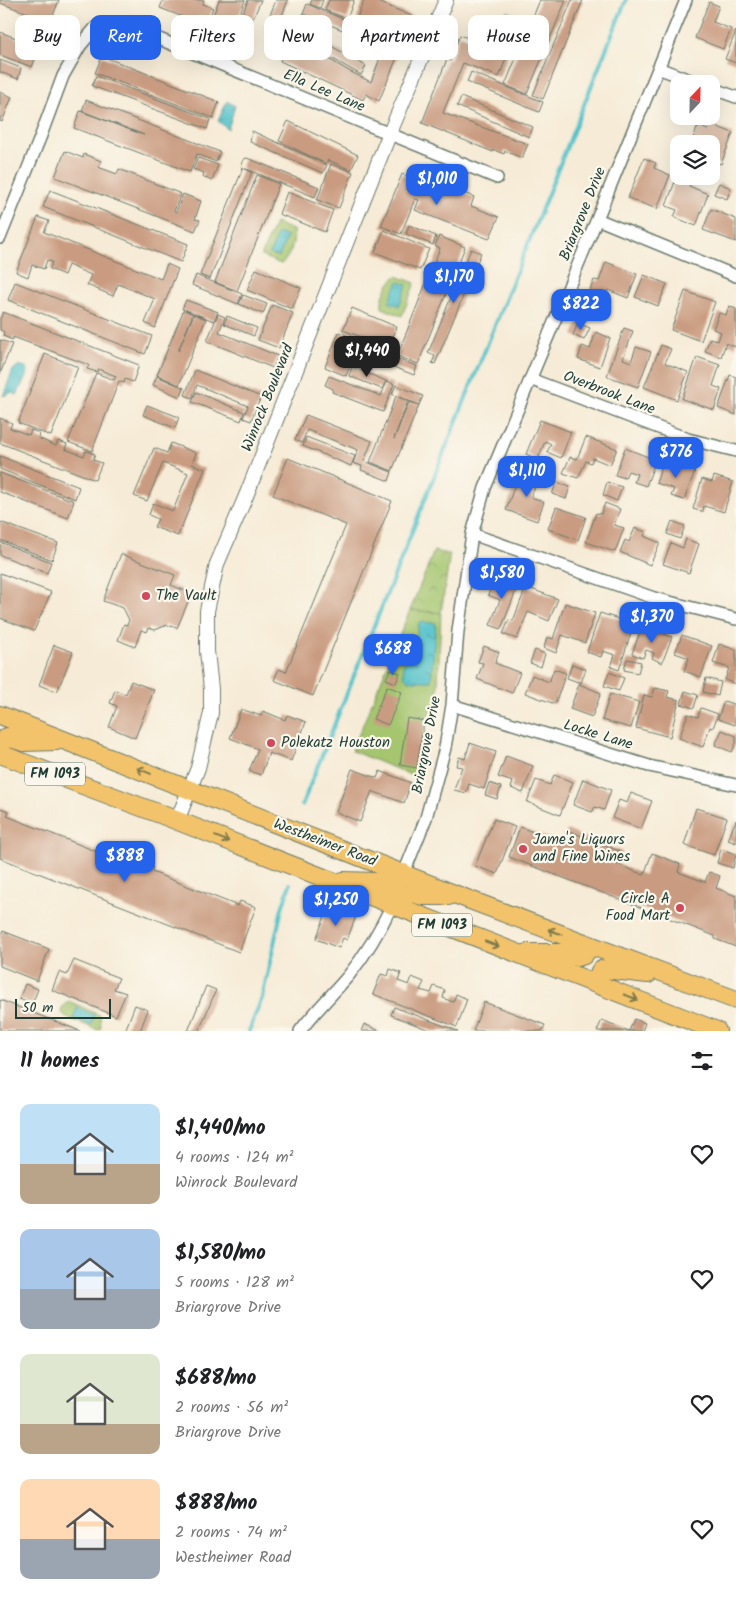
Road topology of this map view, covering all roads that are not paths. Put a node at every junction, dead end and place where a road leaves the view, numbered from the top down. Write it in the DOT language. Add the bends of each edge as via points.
graph roads {
  1 [pos="446,0"];
  2 [pos="686,0"];
  3 [pos="658,68"];
  4 [pos="676,75"];
  5 [pos="720,91"];
  6 [pos="736,97"];
  7 [pos="389,135"];
  8 [pos="497,178"];
  9 [pos="597,220"];
  10 [pos="0,238"];
  11 [pos="736,276"];
  12 [pos="530,379"];
  13 [pos="736,451"];
  14 [pos="472,534"];
  15 [pos="736,620"];
  16 [pos="452,704"];
  17 [pos="0,715"];
  18 [pos="65,740"];
  19 [pos="0,746"];
  20 [pos="0,754"];
  21 [pos="736,785"];
  22 [pos="189,789"];
  23 [pos="177,821"];
  24 [pos="404,873"];
  25 [pos="333,881"];
  26 [pos="462,896"];
  27 [pos="392,906"];
  28 [pos="590,946"];
  29 [pos="516,953"];
  30 [pos="674,977"];
  31 [pos="596,983"];
  32 [pos="736,1000"];
  33 [pos="300,1031"];
  34 [pos="717,1031"];
  1 -- 7 [label="street, Winrock Boulevard"];
  2 -- 3 [label="street, Briargrove Drive"];
  3 -- 4 [label="street"];
  3 -- 9 [label="street, Briargrove Drive"];
  5 -- 6 [label="street"];
  7 -- 8 [label="street, Ella Lee Lane"];
  7 -- 10 [label="street, Ella Lee Lane" via="130,27 96,27 62,76"];
  7 -- 22 [label="street, Winrock Boulevard" via="217,564 206,610 211,713 202,754"];
  9 -- 11 [label="street"];
  9 -- 12 [label="street, Briargrove Drive"];
  12 -- 13 [label="street, Overbrook Lane" via="688,439"];
  12 -- 14 [label="street, Briargrove Drive" via="485,488"];
  14 -- 15 [label="street" via="654,598"];
  14 -- 16 [label="street, Briargrove Drive" via="458,631"];
  16 -- 21 [label="street, Locke Lane" via="649,766"];
  16 -- 24 [label="street, Briargrove Drive" via="446,748 432,800"];
  17 -- 18 [label="main road, Westheimer Road / FM 1093"];
  18 -- 19 [label="main road" via="24,742 7,737"];
  22 -- 18 [label="main road, Westheimer Road / FM 1093, one-way"];
  20 -- 23 [label="main road, FM 1093"];
  22 -- 23 [label="street, Winrock Boulevard"];
  22 -- 24 [label="main road, Westheimer Road / FM 1093"];
  23 -- 25 [label="main road, FM 1093, one-way"];
  24 -- 25 [label="main road" via="390,885"];
  24 -- 26 [label="main road, Westheimer Road / FM 1093"];
  25 -- 27 [label="main road, FM 1093"];
  26 -- 27 [label="main road" via="422,896 406,892"];
  28 -- 26 [label="main road, Westheimer Road / FM 1093, one-way"];
  27 -- 29 [label="main road, FM 1093, one-way"];
  27 -- 33 [label="street" via="377,936 349,975"];
  28 -- 29 [label="main road" via="584,955 578,957 563,953"];
  28 -- 30 [label="main road, Westheimer Road / FM 1093"];
  29 -- 31 [label="main road, FM 1093"];
  30 -- 31 [label="main road" via="610,969 600,971"];
  30 -- 32 [label="main road, Westheimer Road / FM 1093"];
  31 -- 34 [label="main road, FM 1093, one-way"];
}
